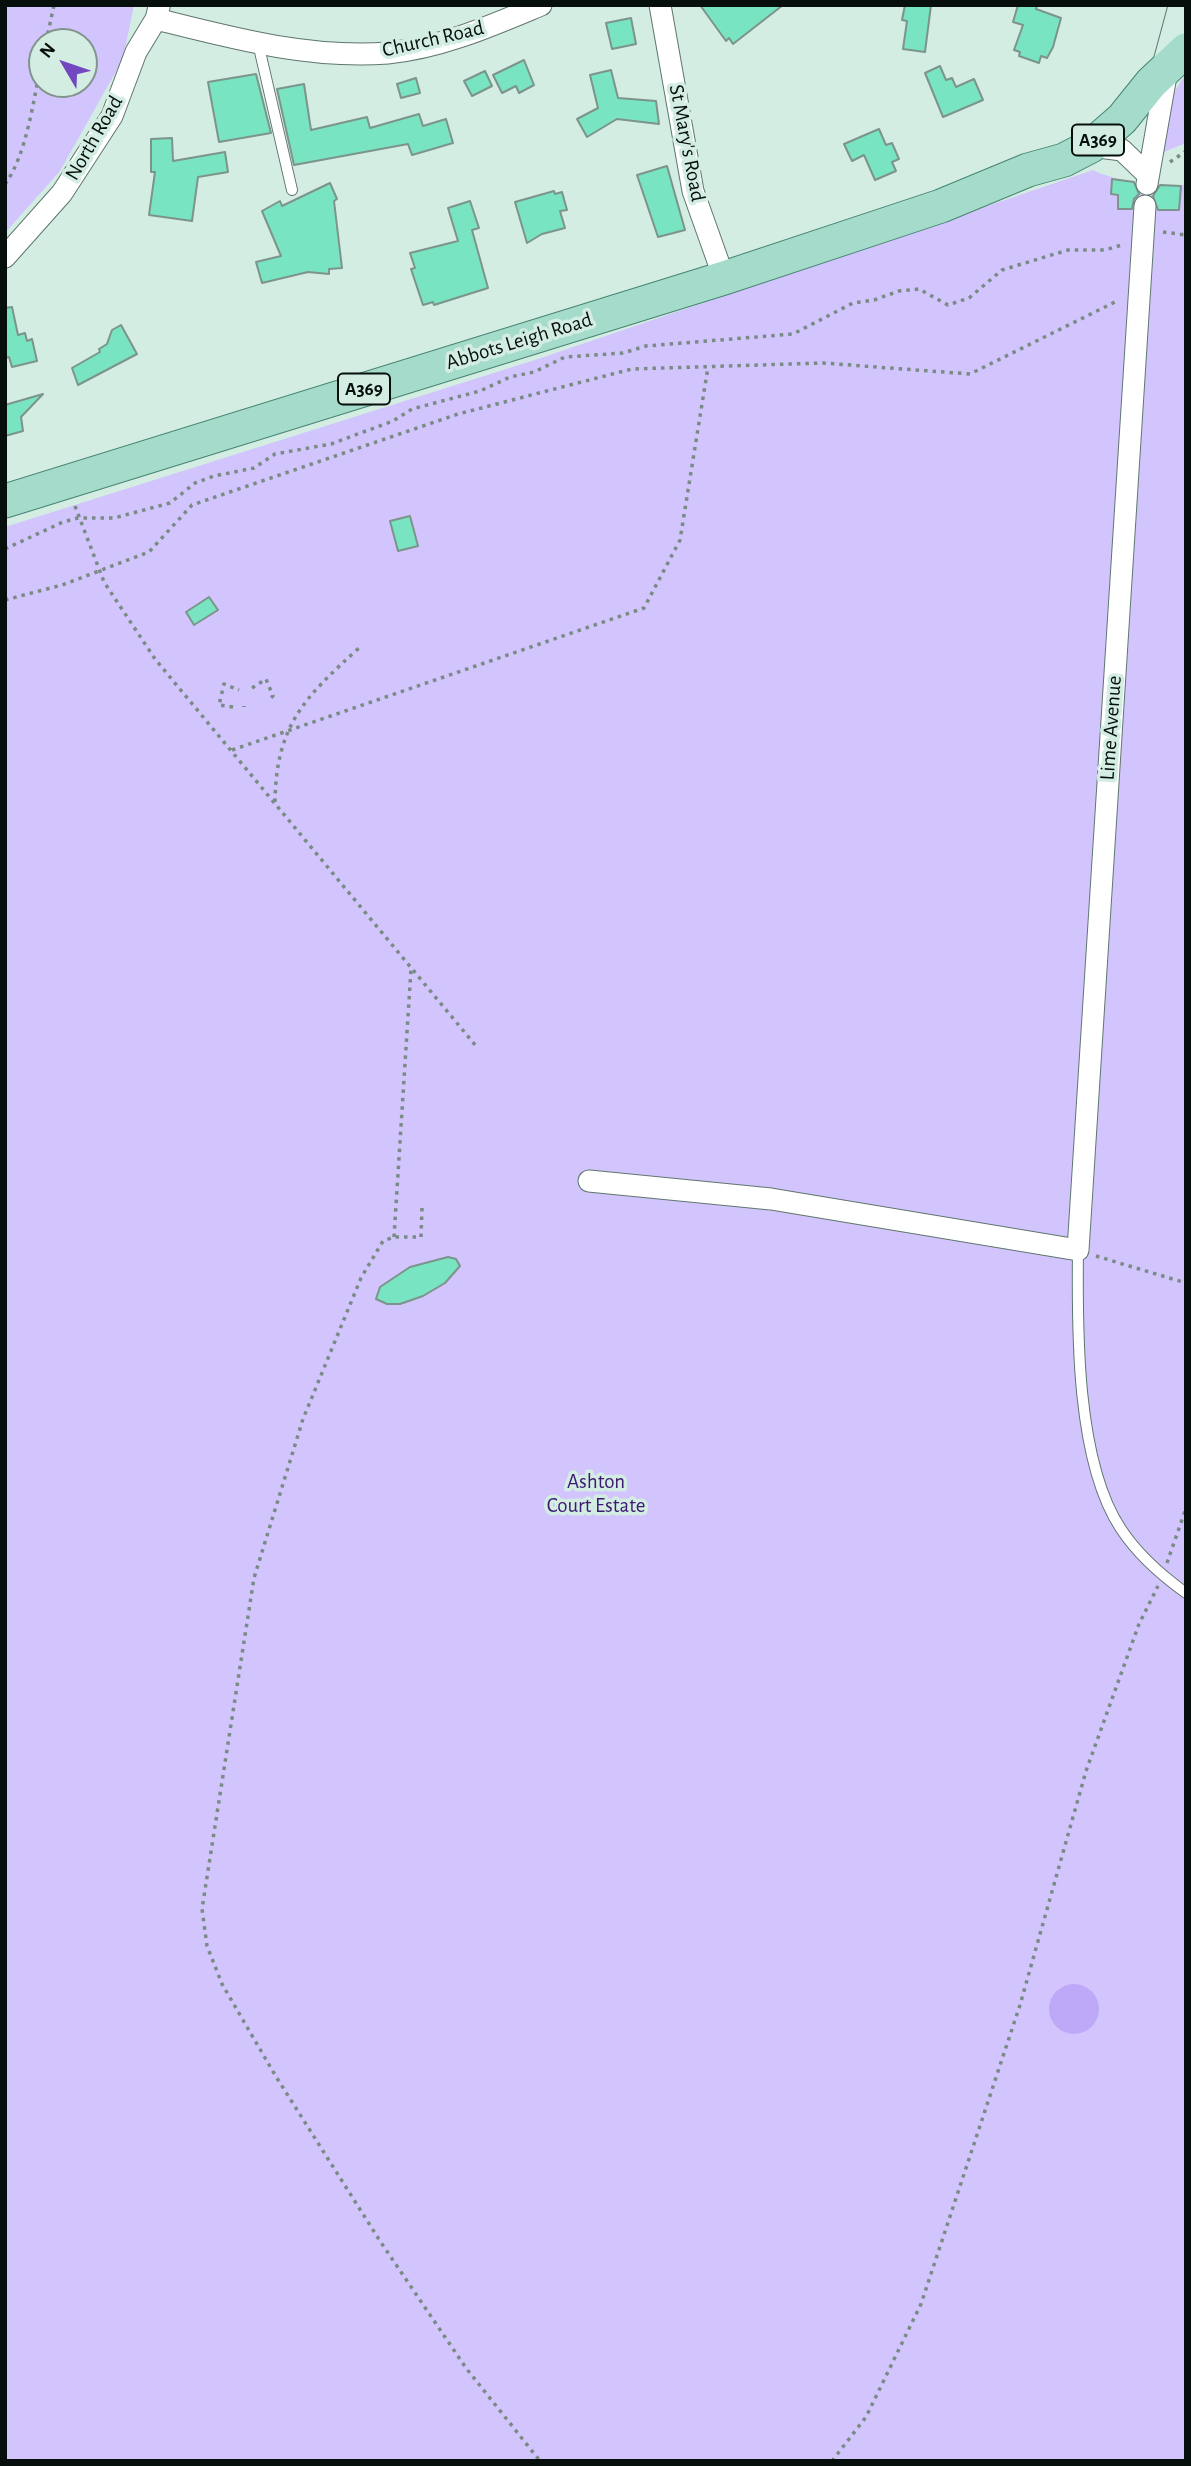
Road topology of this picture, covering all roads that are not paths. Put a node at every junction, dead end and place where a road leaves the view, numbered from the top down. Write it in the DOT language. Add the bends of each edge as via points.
graph roads {
  1 [pos="541,5"];
  2 [pos="660,5"];
  3 [pos="1184,5"];
  4 [pos="158,12"];
  5 [pos="258,43"];
  6 [pos="1168,67"];
  7 [pos="1091,146"];
  8 [pos="1028,170"];
  9 [pos="292,190"];
  10 [pos="1145,206"];
  11 [pos="5,257"];
  12 [pos="724,278"];
  13 [pos="5,501"];
  14 [pos="589,1181"];
  15 [pos="1078,1250"];
  16 [pos="1186,1593"];
  1 -- 5 [label="street, Church Road" via="474,33 390,53 308,52"];
  2 -- 12 [label="street, St Mary's Road" via="693,191"];
  3 -- 6 [label="main road"];
  4 -- 5 [label="street, Church Road"];
  4 -- 11 [label="street, North Road" via="136,52 112,117 62,193"];
  5 -- 9 [label="lane"];
  6 -- 7 [label="main road, Abbots Leigh Road / A369"];
  6 -- 7 [label="street" via="1147,180 1122,150"];
  6 -- 8 [label="main road, Abbots Leigh Road / A369" via="1056,145"];
  7 -- 8 [label="main road, Abbots Leigh Road / A369" via="1065,160"];
  8 -- 12 [label="main road, Abbots Leigh Road / A369" via="941,206"];
  10 -- 15 [label="street, Lime Avenue"];
  12 -- 13 [label="main road, Abbots Leigh Road / A369"];
  14 -- 15 [label="street" via="771,1199"];
  15 -- 16 [label="lane" via="1081,1377 1103,1496 1120,1529 1163,1576"];
}
